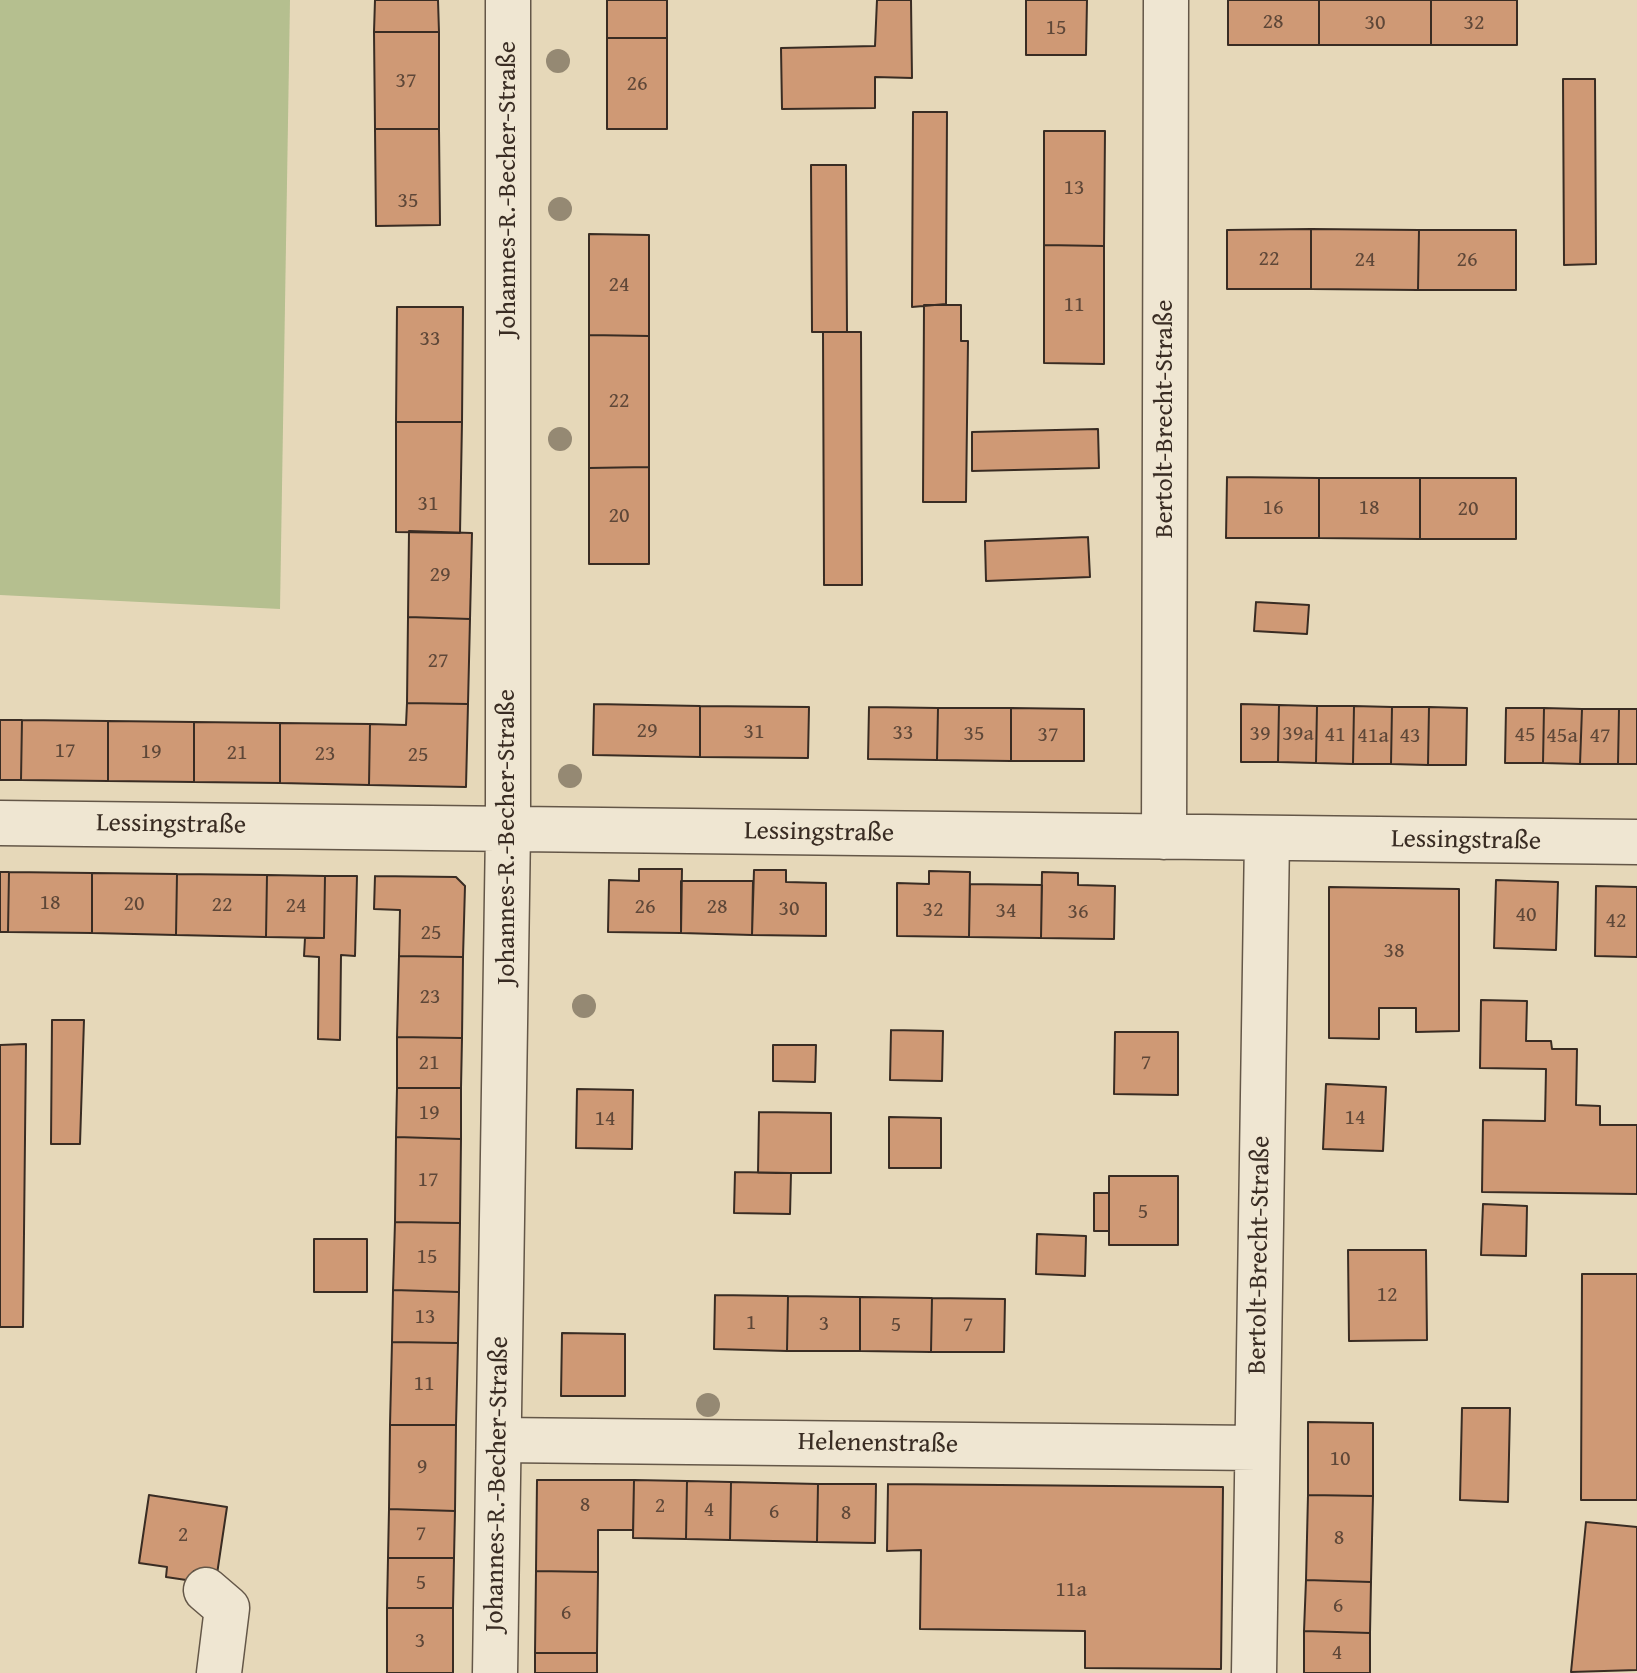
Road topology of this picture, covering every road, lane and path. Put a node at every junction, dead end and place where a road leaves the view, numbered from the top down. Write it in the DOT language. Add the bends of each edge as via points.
graph roads {
  1 [pos="508,0"];
  2 [pos="1166,0"];
  3 [pos="0,823"];
  4 [pos="508,830"];
  5 [pos="1164,837"];
  6 [pos="1267,838"];
  7 [pos="1637,842"];
  8 [pos="499,1440"];
  9 [pos="1257,1448"];
  10 [pos="206,1590"];
  11 [pos="219,1673"];
  12 [pos="495,1673"];
  13 [pos="1254,1673"];
  1 -- 4 [label="street, Johannes-R.-Becher-Straße"];
  2 -- 5 [label="street, Bertolt-Brecht-Straße"];
  3 -- 4 [label="street, Lessingstraße"];
  4 -- 5 [label="street, Lessingstraße"];
  4 -- 8 [label="street, Johannes-R.-Becher-Straße"];
  5 -- 6 [label="street, Lessingstraße"];
  6 -- 7 [label="street, Lessingstraße"];
  6 -- 9 [label="street, Bertolt-Brecht-Straße"];
  8 -- 9 [label="street, Helenenstraße"];
  8 -- 12 [label="street, Johannes-R.-Becher-Straße"];
  9 -- 13 [label="street, Bertolt-Brecht-Straße"];
  10 -- 11 [label="street" via="227,1608"];
}
